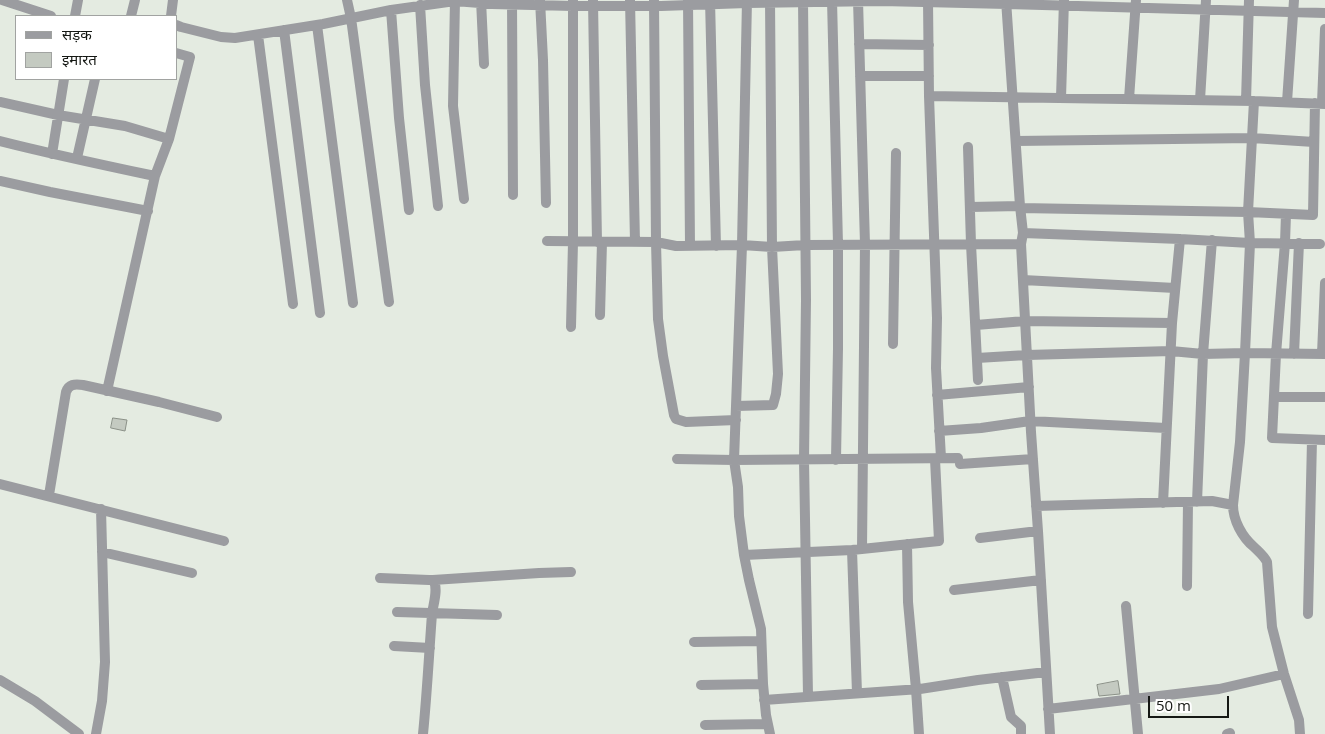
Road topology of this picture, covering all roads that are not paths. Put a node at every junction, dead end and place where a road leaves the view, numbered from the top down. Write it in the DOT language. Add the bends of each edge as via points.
graph roads {
  1 [pos="2,0"];
  2 [pos="78,0"];
  3 [pos="134,0"];
  4 [pos="172,0"];
  5 [pos="347,0"];
  6 [pos="455,0"];
  7 [pos="1294,0"];
  8 [pos="481,1"];
  9 [pos="747,1"];
  10 [pos="770,1"];
  11 [pos="803,1"];
  12 [pos="832,1"];
  13 [pos="858,1"];
  14 [pos="928,1"];
  15 [pos="512,2"];
  16 [pos="540,2"];
  17 [pos="630,2"];
  18 [pos="688,2"];
  19 [pos="710,2"];
  20 [pos="1007,2"];
  21 [pos="573,3"];
  22 [pos="593,3"];
  23 [pos="654,3"];
  24 [pos="1064,3"];
  25 [pos="1094,3"];
  26 [pos="1136,4"];
  27 [pos="420,5"];
  28 [pos="1206,5"];
  29 [pos="1249,5"];
  30 [pos="391,10"];
  31 [pos="1293,12"];
  32 [pos="1325,13"];
  33 [pos="48,15"];
  34 [pos="75,15"];
  35 [pos="130,15"];
  36 [pos="171,15"];
  37 [pos="351,18"];
  38 [pos="316,25"];
  39 [pos="178,26"];
  40 [pos="1325,29"];
  41 [pos="284,30"];
  42 [pos="258,35"];
  43 [pos="860,44"];
  44 [pos="929,45"];
  45 [pos="178,54"];
  46 [pos="484,64"];
  47 [pos="860,76"];
  48 [pos="929,76"];
  49 [pos="64,80"];
  50 [pos="95,80"];
  51 [pos="929,96"];
  52 [pos="1013,97"];
  53 [pos="1061,98"];
  54 [pos="1129,99"];
  55 [pos="1200,100"];
  56 [pos="1250,101"];
  57 [pos="0,102"];
  58 [pos="1287,102"];
  59 [pos="1321,103"];
  60 [pos="58,115"];
  61 [pos="86,119"];
  62 [pos="1252,138"];
  63 [pos="169,139"];
  64 [pos="0,141"];
  65 [pos="1016,141"];
  66 [pos="1314,142"];
  67 [pos="968,147"];
  68 [pos="896,153"];
  69 [pos="52,154"];
  70 [pos="77,158"];
  71 [pos="156,176"];
  72 [pos="0,181"];
  73 [pos="513,195"];
  74 [pos="464,199"];
  75 [pos="546,203"];
  76 [pos="438,206"];
  77 [pos="970,207"];
  78 [pos="1020,207"];
  79 [pos="409,210"];
  80 [pos="148,211"];
  81 [pos="1248,212"];
  82 [pos="1286,214"];
  83 [pos="1022,239"];
  84 [pos="1180,239"];
  85 [pos="1212,240"];
  86 [pos="547,242"];
  87 [pos="573,242"];
  88 [pos="599,242"];
  89 [pos="635,242"];
  90 [pos="656,242"];
  91 [pos="1250,243"];
  92 [pos="1285,243"];
  93 [pos="1300,243"];
  94 [pos="838,244"];
  95 [pos="865,244"];
  96 [pos="894,244"];
  97 [pos="935,244"];
  98 [pos="971,244"];
  99 [pos="1320,244"];
  100 [pos="742,245"];
  101 [pos="805,245"];
  102 [pos="690,246"];
  103 [pos="716,246"];
  104 [pos="772,247"];
  105 [pos="1023,280"];
  106 [pos="1325,283"];
  107 [pos="1175,288"];
  108 [pos="390,302"];
  109 [pos="353,303"];
  110 [pos="293,304"];
  111 [pos="320,313"];
  112 [pos="600,315"];
  113 [pos="1025,321"];
  114 [pos="1172,322"];
  115 [pos="976,325"];
  116 [pos="571,327"];
  117 [pos="893,344"];
  118 [pos="1171,351"];
  119 [pos="1245,353"];
  120 [pos="1203,354"];
  121 [pos="1276,354"];
  122 [pos="1294,354"];
  123 [pos="1324,354"];
  124 [pos="1027,355"];
  125 [pos="977,358"];
  126 [pos="978,380"];
  127 [pos="1029,387"];
  128 [pos="107,391"];
  129 [pos="937,395"];
  130 [pos="1275,397"];
  131 [pos="1325,397"];
  132 [pos="736,406"];
  133 [pos="217,417"];
  134 [pos="736,420"];
  135 [pos="1030,421"];
  136 [pos="1166,428"];
  137 [pos="939,431"];
  138 [pos="1312,440"];
  139 [pos="1325,440"];
  140 [pos="677,458"];
  141 [pos="938,458"];
  142 [pos="1033,459"];
  143 [pos="734,460"];
  144 [pos="804,460"];
  145 [pos="836,460"];
  146 [pos="862,460"];
  147 [pos="0,484"];
  148 [pos="48,495"];
  149 [pos="1192,502"];
  150 [pos="1163,503"];
  151 [pos="1232,505"];
  152 [pos="1036,506"];
  153 [pos="102,509"];
  154 [pos="1038,531"];
  155 [pos="980,538"];
  156 [pos="224,541"];
  157 [pos="907,544"];
  158 [pos="857,549"];
  159 [pos="102,552"];
  160 [pos="806,553"];
  161 [pos="744,555"];
  162 [pos="572,572"];
  163 [pos="192,573"];
  164 [pos="380,578"];
  165 [pos="433,580"];
  166 [pos="1041,580"];
  167 [pos="1187,586"];
  168 [pos="954,590"];
  169 [pos="1126,606"];
  170 [pos="397,612"];
  171 [pos="432,613"];
  172 [pos="1308,614"];
  173 [pos="497,615"];
  174 [pos="761,641"];
  175 [pos="694,642"];
  176 [pos="394,646"];
  177 [pos="430,648"];
  178 [pos="1046,672"];
  179 [pos="1284,674"];
  180 [pos="1002,677"];
  181 [pos="0,680"];
  182 [pos="763,684"];
  183 [pos="701,685"];
  184 [pos="916,689"];
  185 [pos="857,693"];
  186 [pos="808,696"];
  187 [pos="1134,698"];
  188 [pos="764,700"];
  189 [pos="1048,709"];
  190 [pos="706,725"];
  191 [pos="768,729"];
  192 [pos="79,734"];
  193 [pos="96,734"];
  194 [pos="423,734"];
  195 [pos="919,734"];
  196 [pos="1021,734"];
  197 [pos="1050,734"];
  198 [pos="1138,734"];
  199 [pos="1300,734"];
  1 -- 33 [label="street"];
  2 -- 34 [label="street"];
  3 -- 35 [label="street"];
  4 -- 36 [label="street"];
  5 -- 37 [label="street"];
  6 -- 8 [label="street"];
  6 -- 27 [label="street"];
  6 -- 74 [label="street" via="453,106"];
  7 -- 31 [label="street"];
  8 -- 15 [label="street"];
  8 -- 46 [label="street"];
  9 -- 10 [label="street"];
  9 -- 19 [label="street"];
  9 -- 100 [label="street"];
  10 -- 11 [label="street"];
  10 -- 104 [label="street"];
  11 -- 12 [label="street"];
  11 -- 101 [label="street"];
  12 -- 13 [label="street"];
  12 -- 94 [label="street"];
  13 -- 14 [label="street"];
  13 -- 43 [label="street"];
  14 -- 20 [label="street"];
  14 -- 44 [label="street"];
  15 -- 16 [label="street"];
  15 -- 73 [label="street"];
  16 -- 21 [label="street"];
  16 -- 75 [label="street"];
  17 -- 22 [label="street"];
  17 -- 23 [label="street"];
  17 -- 89 [label="street"];
  18 -- 19 [label="street"];
  18 -- 23 [label="street"];
  18 -- 102 [label="street"];
  19 -- 103 [label="street"];
  20 -- 24 [label="street"];
  20 -- 52 [label="street"];
  21 -- 22 [label="street"];
  21 -- 87 [label="street"];
  22 -- 88 [label="street"];
  23 -- 90 [label="street"];
  24 -- 25 [label="street"];
  24 -- 53 [label="street"];
  25 -- 26 [label="street"];
  26 -- 28 [label="street"];
  26 -- 54 [label="street"];
  27 -- 30 [label="street"];
  27 -- 76 [label="street"];
  28 -- 29 [label="street"];
  28 -- 55 [label="street"];
  29 -- 31 [label="street"];
  29 -- 56 [label="street"];
  30 -- 37 [label="street"];
  30 -- 79 [label="street"];
  31 -- 32 [label="street"];
  31 -- 58 [label="street"];
  37 -- 38 [label="street"];
  37 -- 108 [label="street"];
  38 -- 41 [label="street"];
  38 -- 109 [label="street"];
  39 -- 42 [label="street" via="228,38"];
  40 -- 59 [label="street"];
  41 -- 42 [label="street"];
  41 -- 111 [label="street"];
  42 -- 110 [label="street"];
  43 -- 44 [label="street"];
  43 -- 47 [label="street"];
  44 -- 48 [label="street"];
  45 -- 63 [label="street" via="190,57"];
  47 -- 48 [label="street"];
  47 -- 95 [label="street"];
  48 -- 51 [label="street"];
  49 -- 60 [label="street"];
  50 -- 61 [label="street"];
  51 -- 52 [label="street"];
  51 -- 97 [label="street"];
  52 -- 53 [label="street"];
  52 -- 65 [label="street"];
  53 -- 54 [label="street"];
  54 -- 55 [label="street"];
  55 -- 56 [label="street"];
  56 -- 58 [label="street"];
  56 -- 62 [label="street"];
  57 -- 60 [label="street"];
  58 -- 59 [label="street"];
  59 -- 66 [label="street"];
  60 -- 61 [label="street"];
  60 -- 69 [label="street"];
  61 -- 63 [label="street"];
  61 -- 70 [label="street"];
  62 -- 65 [label="street"];
  62 -- 66 [label="street"];
  62 -- 81 [label="street"];
  63 -- 71 [label="street"];
  64 -- 69 [label="street"];
  65 -- 78 [label="street"];
  66 -- 82 [label="street" via="1313,216"];
  67 -- 77 [label="street"];
  68 -- 96 [label="street"];
  69 -- 70 [label="street"];
  70 -- 71 [label="street"];
  71 -- 80 [label="street"];
  72 -- 80 [label="street"];
  77 -- 78 [label="street"];
  77 -- 98 [label="street"];
  78 -- 81 [label="street"];
  78 -- 83 [label="street"];
  80 -- 128 [label="street"];
  81 -- 82 [label="street"];
  81 -- 91 [label="street"];
  82 -- 92 [label="street"];
  83 -- 84 [label="street"];
  83 -- 98 [label="street"];
  83 -- 105 [label="street"];
  84 -- 85 [label="street"];
  84 -- 107 [label="street"];
  85 -- 91 [label="street"];
  85 -- 120 [label="street"];
  86 -- 87 [label="street"];
  87 -- 88 [label="street"];
  87 -- 116 [label="street"];
  88 -- 89 [label="street"];
  88 -- 112 [label="street"];
  89 -- 90 [label="street"];
  90 -- 102 [label="street"];
  90 -- 134 [label="street" via="658,319 674,415 686,422"];
  91 -- 92 [label="street"];
  91 -- 119 [label="street"];
  92 -- 93 [label="street"];
  92 -- 121 [label="street"];
  93 -- 99 [label="street"];
  93 -- 122 [label="street"];
  94 -- 95 [label="street"];
  94 -- 101 [label="street"];
  94 -- 145 [label="street"];
  95 -- 96 [label="street"];
  95 -- 146 [label="street"];
  96 -- 97 [label="street"];
  96 -- 117 [label="street"];
  97 -- 98 [label="street"];
  97 -- 129 [label="street"];
  98 -- 115 [label="street"];
  100 -- 103 [label="street"];
  100 -- 104 [label="street"];
  100 -- 132 [label="street"];
  101 -- 104 [label="street"];
  101 -- 144 [label="street"];
  102 -- 103 [label="street"];
  104 -- 132 [label="street" via="778,374 776,394 773,405"];
  105 -- 107 [label="street"];
  105 -- 113 [label="street"];
  106 -- 123 [label="street"];
  107 -- 114 [label="street"];
  113 -- 114 [label="street"];
  113 -- 115 [label="street"];
  113 -- 124 [label="street"];
  114 -- 118 [label="street"];
  115 -- 125 [label="street"];
  118 -- 120 [label="street"];
  118 -- 124 [label="street"];
  118 -- 136 [label="street"];
  119 -- 120 [label="street"];
  119 -- 121 [label="street"];
  119 -- 151 [label="street" via="1240,442"];
  120 -- 149 [label="street"];
  121 -- 122 [label="street"];
  121 -- 130 [label="street"];
  122 -- 123 [label="street"];
  124 -- 125 [label="street"];
  124 -- 127 [label="street"];
  125 -- 126 [label="street"];
  127 -- 129 [label="street"];
  127 -- 135 [label="street"];
  128 -- 133 [label="street"];
  128 -- 148 [label="street" via="76,384 68,388"];
  129 -- 137 [label="street"];
  130 -- 131 [label="street"];
  130 -- 138 [label="street" via="1272,438"];
  132 -- 134 [label="street"];
  134 -- 143 [label="street"];
  135 -- 136 [label="street"];
  135 -- 137 [label="street"];
  135 -- 142 [label="street"];
  136 -- 150 [label="street"];
  137 -- 141 [label="street"];
  138 -- 139 [label="street"];
  138 -- 172 [label="street"];
  140 -- 143 [label="street"];
  141 -- 142 [label="street" via="959,461"];
  141 -- 146 [label="street"];
  141 -- 157 [label="street" via="939,541"];
  142 -- 152 [label="street"];
  143 -- 144 [label="street"];
  143 -- 161 [label="street"];
  144 -- 145 [label="street"];
  144 -- 160 [label="street"];
  145 -- 146 [label="street"];
  146 -- 158 [label="street"];
  147 -- 148 [label="street"];
  148 -- 153 [label="street"];
  149 -- 150 [label="street"];
  149 -- 151 [label="street"];
  149 -- 167 [label="street"];
  150 -- 152 [label="street"];
  151 -- 179 [label="street" via="1241,531 1267,562 1272,627"];
  152 -- 154 [label="street"];
  153 -- 156 [label="street"];
  153 -- 159 [label="street"];
  154 -- 155 [label="street"];
  154 -- 166 [label="street"];
  157 -- 158 [label="street"];
  157 -- 184 [label="street" via="908,602"];
  158 -- 160 [label="street"];
  158 -- 185 [label="street"];
  159 -- 163 [label="street"];
  159 -- 193 [label="street" via="105,662"];
  160 -- 161 [label="street"];
  160 -- 186 [label="street"];
  161 -- 174 [label="street"];
  162 -- 165 [label="street"];
  164 -- 165 [label="street"];
  165 -- 171 [label="street" via="436,585"];
  166 -- 168 [label="street"];
  166 -- 178 [label="street"];
  169 -- 187 [label="street"];
  170 -- 171 [label="street"];
  171 -- 173 [label="street"];
  171 -- 177 [label="street"];
  174 -- 175 [label="street"];
  174 -- 182 [label="street"];
  176 -- 177 [label="street"];
  177 -- 194 [label="street"];
  178 -- 180 [label="street"];
  178 -- 189 [label="street"];
  179 -- 187 [label="street" via="1219,689"];
  179 -- 199 [label="street" via="1299,720"];
  180 -- 184 [label="street"];
  180 -- 196 [label="street" via="1011,717 1021,726"];
  181 -- 192 [label="street" via="36,701"];
  182 -- 183 [label="street"];
  182 -- 188 [label="street"];
  184 -- 185 [label="street"];
  184 -- 195 [label="street"];
  185 -- 186 [label="street"];
  186 -- 188 [label="street"];
  187 -- 189 [label="street"];
  187 -- 198 [label="street"];
  188 -- 191 [label="street"];
  189 -- 197 [label="street"];
  190 -- 191 [label="street"];
}
